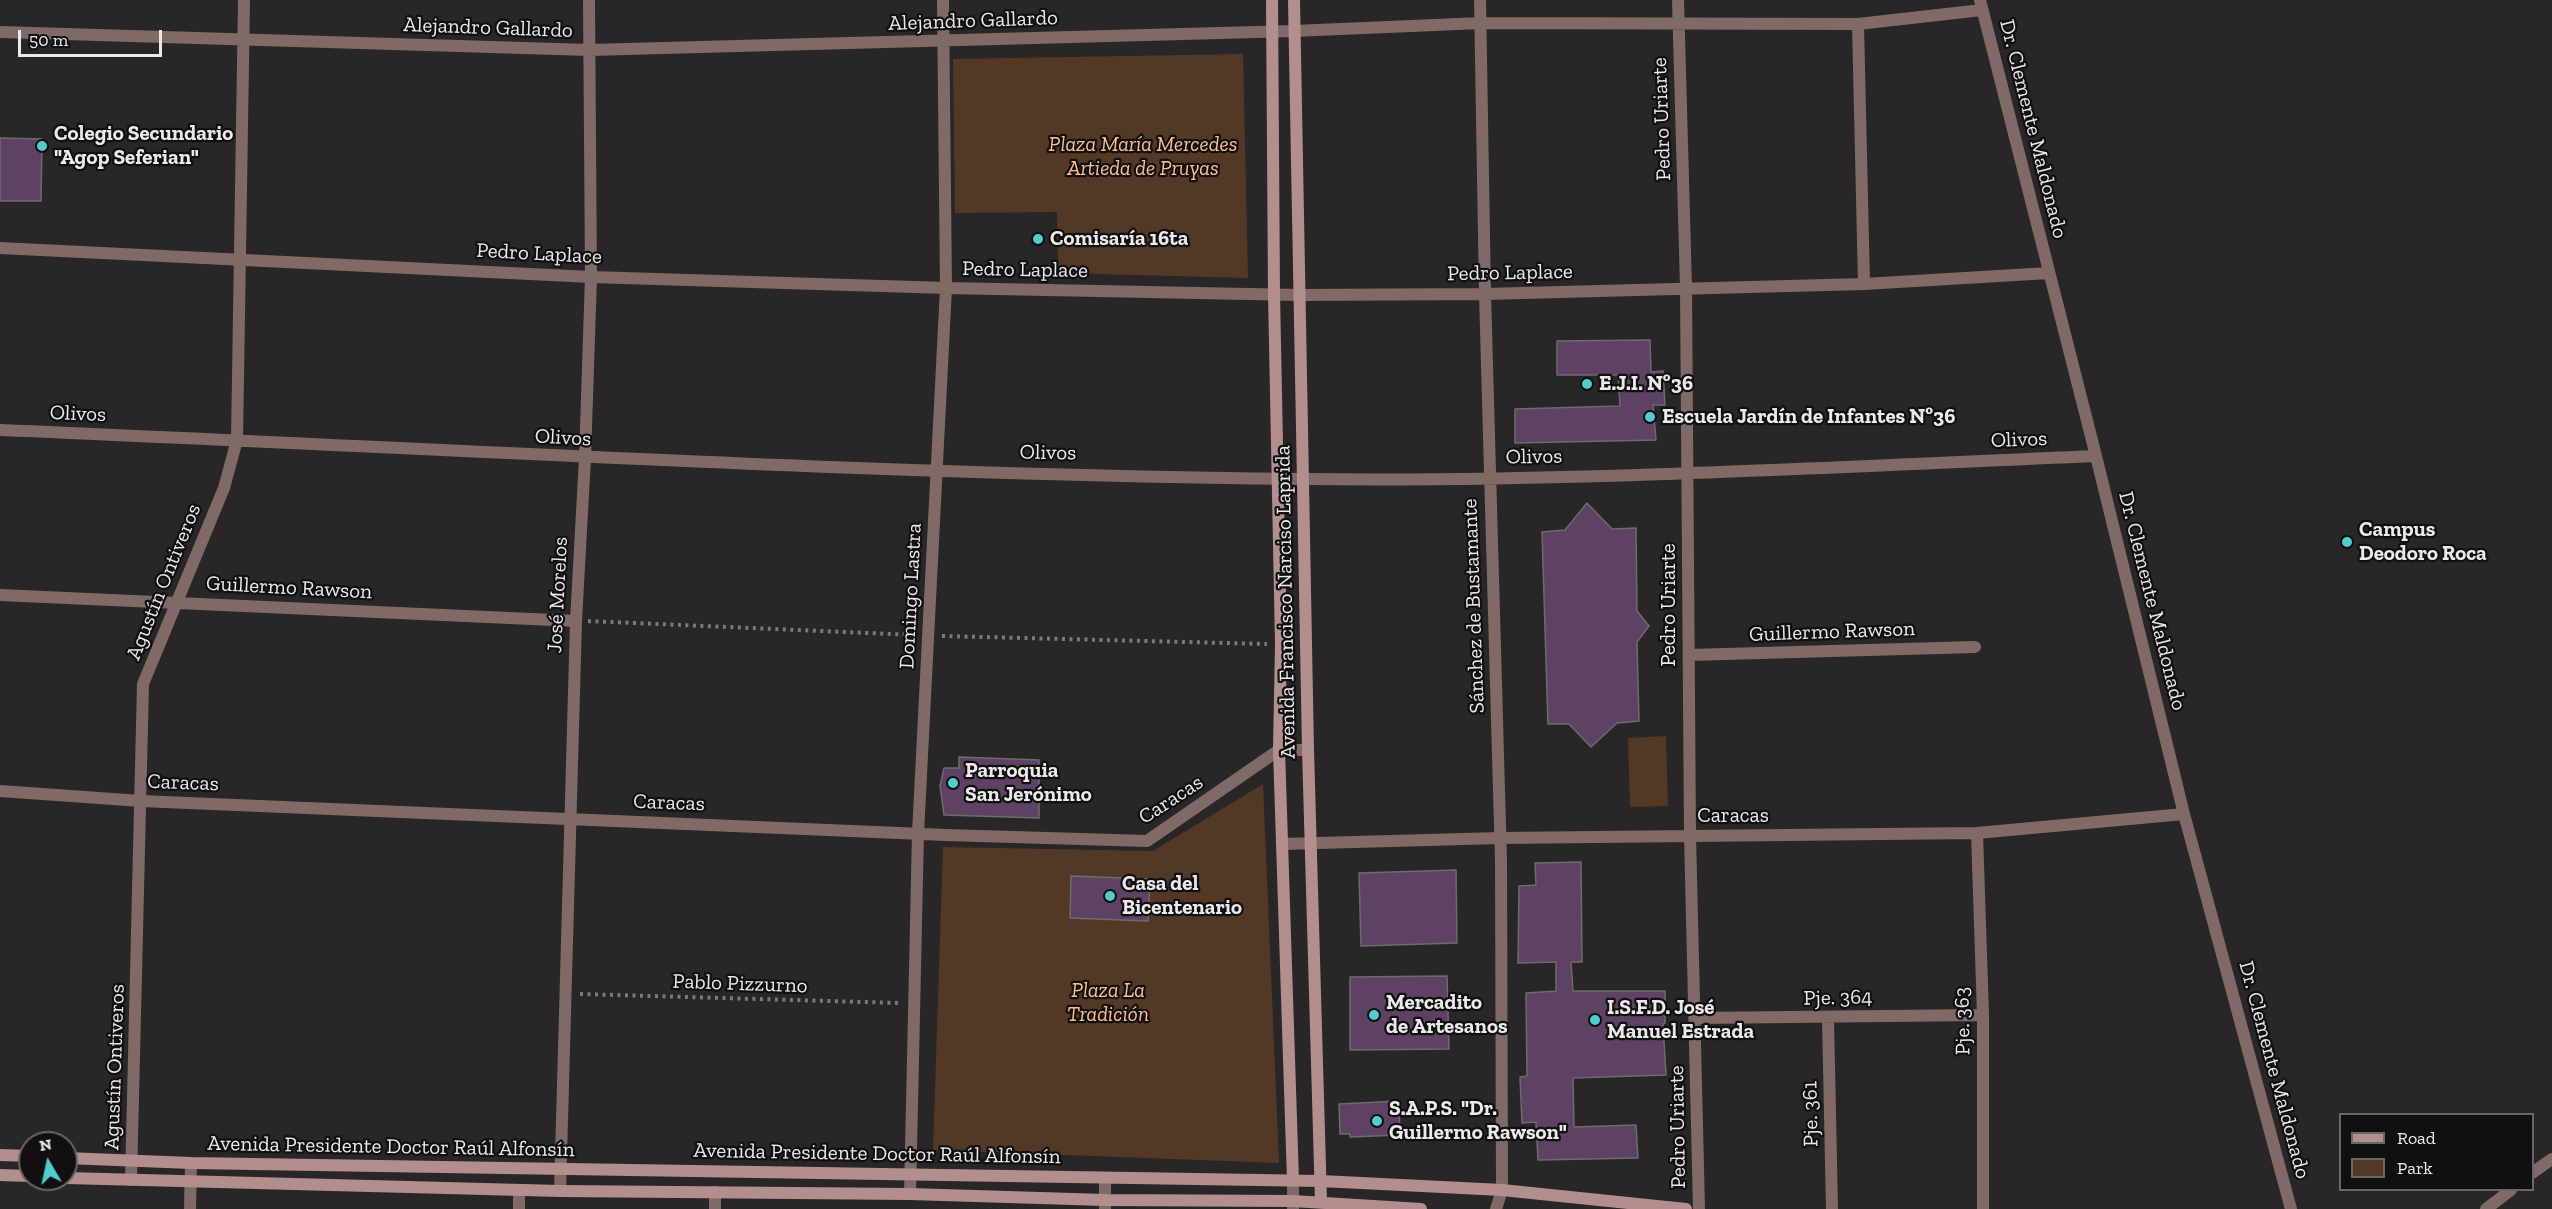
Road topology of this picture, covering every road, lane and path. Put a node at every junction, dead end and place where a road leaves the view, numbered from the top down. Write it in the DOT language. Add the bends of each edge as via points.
graph roads {
  1 [pos="244,0"];
  2 [pos="589,0"];
  3 [pos="943,0"];
  4 [pos="1272,0"];
  5 [pos="1294,0"];
  6 [pos="1480,0"];
  7 [pos="1678,0"];
  8 [pos="1981,5"];
  9 [pos="1480,23"];
  10 [pos="1858,24"];
  11 [pos="1678,25"];
  12 [pos="1273,31"];
  13 [pos="1294,31"];
  14 [pos="0,32"];
  15 [pos="244,41"];
  16 [pos="943,42"];
  17 [pos="589,50"];
  18 [pos="0,248"];
  19 [pos="239,259"];
  20 [pos="2049,273"];
  21 [pos="591,277"];
  22 [pos="1864,284"];
  23 [pos="1686,287"];
  24 [pos="946,288"];
  25 [pos="1274,294"];
  26 [pos="1485,294"];
  27 [pos="1299,295"];
  28 [pos="0,430"];
  29 [pos="237,440"];
  30 [pos="2096,456"];
  31 [pos="585,458"];
  32 [pos="936,470"];
  33 [pos="1687,473"];
  34 [pos="1490,477"];
  35 [pos="1277,478"];
  36 [pos="1304,479"];
  37 [pos="0,595"];
  38 [pos="177,602"];
  39 [pos="576,621"];
  40 [pos="1975,647"];
  41 [pos="1689,655"];
  42 [pos="1279,750"];
  43 [pos="1308,750"];
  44 [pos="0,791"];
  45 [pos="141,801"];
  46 [pos="2184,814"];
  47 [pos="571,819"];
  48 [pos="918,833"];
  49 [pos="1977,833"];
  50 [pos="1690,835"];
  51 [pos="1500,838"];
  52 [pos="1312,843"];
  53 [pos="1282,844"];
  54 [pos="565,994"];
  55 [pos="914,1004"];
  56 [pos="1983,1015"];
  57 [pos="1695,1018"];
  58 [pos="1828,1018"];
  59 [pos="0,1155"];
  60 [pos="18,1156"];
  61 [pos="78,1158"];
  62 [pos="2552,1159"];
  63 [pos="131,1160"];
  64 [pos="191,1163"];
  65 [pos="559,1169"];
  66 [pos="2534,1172"];
  67 [pos="910,1173"];
  68 [pos="0,1175"];
  69 [pos="18,1176"];
  70 [pos="78,1178"];
  71 [pos="1105,1178"];
  72 [pos="131,1180"];
  73 [pos="1321,1180"];
  74 [pos="1293,1181"];
  75 [pos="190,1182"];
  76 [pos="519,1190"];
  77 [pos="1502,1190"];
  78 [pos="560,1191"];
  79 [pos="2510,1191"];
  80 [pos="715,1192"];
  81 [pos="910,1194"];
  82 [pos="1321,1202"];
  83 [pos="1105,1204"];
  84 [pos="1293,1205"];
  85 [pos="190,1209"];
  86 [pos="519,1209"];
  87 [pos="715,1209"];
  88 [pos="1421,1209"];
  89 [pos="1496,1209"];
  90 [pos="1686,1209"];
  91 [pos="1700,1209"];
  92 [pos="1833,1209"];
  93 [pos="1983,1209"];
  94 [pos="2291,1209"];
  95 [pos="2486,1209"];
  1 -- 15 [label="street, Agustín Ontiveros"];
  2 -- 17 [label="street, José Morelos"];
  3 -- 16 [label="street, Domingo Lastra"];
  4 -- 12 [label="main road, Avenida Francisco Narciso Laprida"];
  5 -- 13 [label="main road, Avenida Francisco Narciso Laprida"];
  6 -- 9 [label="street, Sánchez de Bustamante"];
  7 -- 11 [label="street, Pedro Uriarte"];
  8 -- 10 [label="street, Alejandro Gallardo"];
  8 -- 20 [label="street, Dr. Clemente Maldonado"];
  9 -- 11 [label="street, Alejandro Gallardo"];
  9 -- 13 [label="street, Alejandro Gallardo"];
  9 -- 26 [label="street, Sánchez de Bustamante"];
  10 -- 11 [label="street, Alejandro Gallardo"];
  10 -- 22 [label="street"];
  11 -- 23 [label="street, Pedro Uriarte"];
  12 -- 13 [label="street, Alejandro Gallardo"];
  12 -- 16 [label="street, Alejandro Gallardo"];
  12 -- 25 [label="main road, Avenida Francisco Narciso Laprida"];
  13 -- 27 [label="main road, Avenida Francisco Narciso Laprida"];
  14 -- 15 [label="street, Alejandro Gallardo"];
  15 -- 17 [label="street, Alejandro Gallardo"];
  15 -- 19 [label="street, Agustín Ontiveros"];
  16 -- 17 [label="street, Alejandro Gallardo"];
  16 -- 24 [label="street, Domingo Lastra"];
  17 -- 21 [label="street, José Morelos"];
  18 -- 19 [label="street, Pedro Laplace"];
  19 -- 21 [label="street, Pedro Laplace"];
  19 -- 29 [label="street, Agustín Ontiveros"];
  20 -- 22 [label="street, Pedro Laplace"];
  20 -- 30 [label="street, Dr. Clemente Maldonado"];
  21 -- 24 [label="street, Pedro Laplace"];
  21 -- 31 [label="street, José Morelos"];
  22 -- 23 [label="street, Pedro Laplace"];
  23 -- 26 [label="street, Pedro Laplace"];
  23 -- 33 [label="street, Pedro Uriarte"];
  24 -- 25 [label="street, Pedro Laplace"];
  24 -- 32 [label="street, Domingo Lastra"];
  25 -- 27 [label="street, Pedro Laplace"];
  25 -- 35 [label="main road, Avenida Francisco Narciso Laprida"];
  26 -- 27 [label="street, Pedro Laplace"];
  26 -- 34 [label="street, Sánchez de Bustamante"];
  27 -- 36 [label="main road, Avenida Francisco Narciso Laprida"];
  28 -- 29 [label="street, Olivos"];
  29 -- 31 [label="street, Olivos"];
  29 -- 38 [label="street, Agustín Ontiveros" via="224,488"];
  30 -- 33 [label="street, Olivos"];
  30 -- 46 [label="street, Dr. Clemente Maldonado"];
  31 -- 32 [label="street, Olivos"];
  31 -- 39 [label="street, José Morelos"];
  32 -- 35 [label="street, Olivos"];
  32 -- 48 [label="street, Domingo Lastra"];
  33 -- 34 [label="street, Olivos"];
  33 -- 41 [label="street, Pedro Uriarte"];
  34 -- 36 [label="street, Olivos"];
  34 -- 51 [label="street, Sánchez de Bustamante"];
  35 -- 36 [label="street, Olivos"];
  35 -- 42 [label="main road, Avenida Francisco Narciso Laprida"];
  36 -- 43 [label="main road, Avenida Francisco Narciso Laprida"];
  37 -- 38 [label="street, Guillermo Rawson"];
  38 -- 39 [label="street, Guillermo Rawson"];
  38 -- 45 [label="street, Agustín Ontiveros" via="143,684"];
  39 -- 47 [label="street, José Morelos"];
  40 -- 41 [label="street, Guillermo Rawson"];
  41 -- 50 [label="street, Pedro Uriarte"];
  42 -- 43 [label="street"];
  42 -- 48 [label="street, Caracas" via="1147,842"];
  42 -- 53 [label="main road, Avenida Francisco Narciso Laprida"];
  43 -- 52 [label="main road, Avenida Francisco Narciso Laprida"];
  44 -- 45 [label="street, Caracas"];
  45 -- 47 [label="street, Caracas"];
  45 -- 63 [label="street, Agustín Ontiveros"];
  46 -- 49 [label="street, Caracas"];
  46 -- 94 [label="street, Dr. Clemente Maldonado"];
  47 -- 48 [label="street, Caracas"];
  47 -- 54 [label="street, José Morelos"];
  48 -- 55 [label="street, Domingo Lastra"];
  49 -- 50 [label="street, Caracas"];
  49 -- 56 [label="street, Pje. 363"];
  50 -- 51 [label="street, Caracas"];
  50 -- 57 [label="street, Pedro Uriarte"];
  51 -- 52 [label="street, Caracas"];
  51 -- 77 [label="street, Sánchez de Bustamante"];
  52 -- 53 [label="street, Caracas"];
  52 -- 73 [label="main road, Avenida Francisco Narciso Laprida"];
  53 -- 74 [label="main road, Avenida Francisco Narciso Laprida"];
  54 -- 55 [label="path, Pablo Pizzurno"];
  54 -- 65 [label="street, José Morelos"];
  55 -- 67 [label="street, Domingo Lastra"];
  56 -- 58 [label="street, Pje. 364"];
  56 -- 93 [label="street, Pje. 363"];
  57 -- 58 [label="street, Pje. 364"];
  57 -- 91 [label="street, Pedro Uriarte"];
  58 -- 92 [label="street, Pje. 361"];
  59 -- 60 [label="main road"];
  61 -- 63 [label="main road, Avenida Presidente Doctor Raúl Alfonsín"];
  62 -- 66 [label="street"];
  63 -- 64 [label="main road, Avenida Presidente Doctor Raúl Alfonsín"];
  63 -- 72 [label="street, Agustín Ontiveros"];
  64 -- 65 [label="main road, Avenida Presidente Doctor Raúl Alfonsín"];
  64 -- 75 [label="street"];
  65 -- 67 [label="main road, Avenida Presidente Doctor Raúl Alfonsín"];
  65 -- 78 [label="street, José Morelos"];
  67 -- 71 [label="main road, Avenida Presidente Doctor Raúl Alfonsín"];
  67 -- 81 [label="street, Domingo Lastra"];
  68 -- 69 [label="main road"];
  70 -- 72 [label="main road, Avenida Presidente Doctor Raúl Alfonsín"];
  71 -- 74 [label="main road, Avenida Presidente Doctor Raúl Alfonsín"];
  71 -- 83 [label="street"];
  72 -- 75 [label="main road, Avenida Presidente Doctor Raúl Alfonsín"];
  73 -- 74 [label="main road, Avenida Presidente Doctor Raúl Alfonsín"];
  73 -- 77 [label="main road, Avenida Presidente Doctor Raúl Alfonsín"];
  73 -- 82 [label="main road, Avenida Francisco Narciso Laprida"];
  74 -- 84 [label="street"];
  75 -- 76 [label="main road, Avenida Presidente Doctor Raúl Alfonsín"];
  75 -- 85 [label="street"];
  76 -- 78 [label="main road, Avenida Presidente Doctor Raúl Alfonsín"];
  76 -- 86 [label="street"];
  77 -- 89 [label="street, Sánchez de Bustamante"];
  77 -- 90 [label="main road, Avenida Presidente Doctor Raúl Alfonsín"];
  78 -- 80 [label="main road, Avenida Presidente Doctor Raúl Alfonsín"];
  79 -- 95 [label="street"];
  80 -- 81 [label="main road, Avenida Presidente Doctor Raúl Alfonsín"];
  80 -- 87 [label="street"];
  81 -- 83 [label="main road, Avenida Presidente Doctor Raúl Alfonsín"];
  82 -- 84 [label="main road, Avenida Presidente Doctor Raúl Alfonsín"];
  82 -- 88 [label="main road, Avenida Presidente Doctor Raúl Alfonsín"];
  83 -- 84 [label="main road, Avenida Presidente Doctor Raúl Alfonsín"];
}
